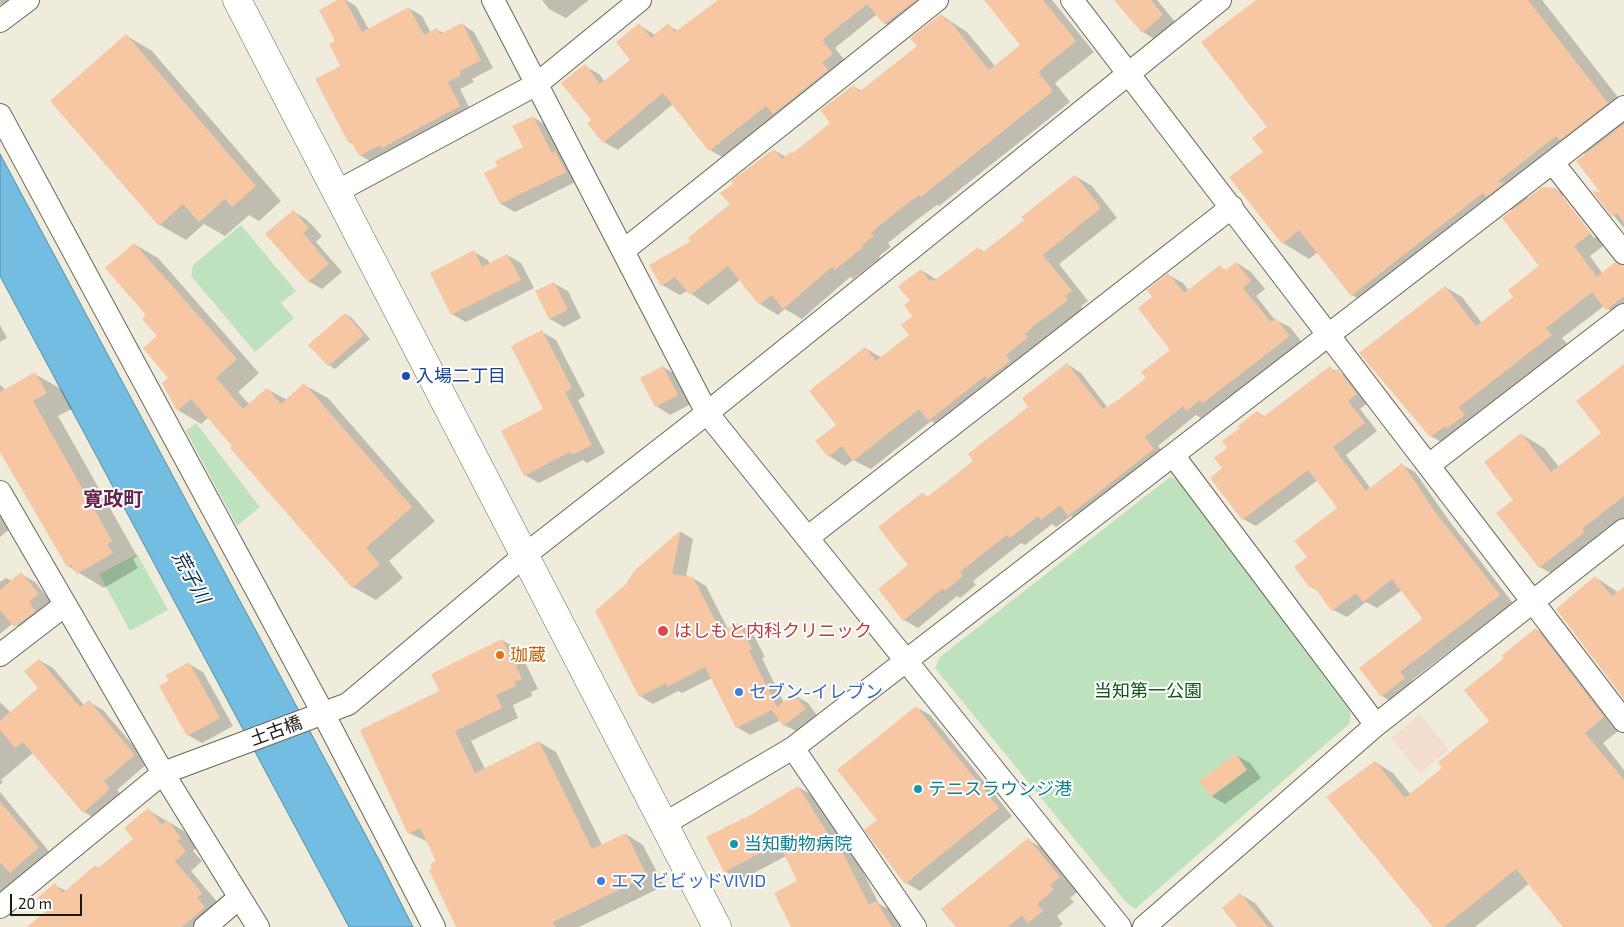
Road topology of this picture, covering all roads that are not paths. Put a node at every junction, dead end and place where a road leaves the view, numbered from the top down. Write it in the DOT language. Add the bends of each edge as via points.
graph roads {
  1 [pos="28,0"];
  2 [pos="236,0"];
  3 [pos="493,0"];
  4 [pos="640,0"];
  5 [pos="937,0"];
  6 [pos="1072,0"];
  7 [pos="1220,0"];
  8 [pos="0,21"];
  9 [pos="1129,73"];
  10 [pos="537,84"];
  11 [pos="1624,107"];
  12 [pos="0,115"];
  13 [pos="1552,163"];
  14 [pos="336,192"];
  15 [pos="1232,207"];
  16 [pos="623,251"];
  17 [pos="1624,253"];
  18 [pos="1624,315"];
  19 [pos="1330,335"];
  20 [pos="707,413"];
  21 [pos="1173,456"];
  22 [pos="1429,465"];
  23 [pos="0,492"];
  24 [pos="1624,530"];
  25 [pos="808,538"];
  26 [pos="525,556"];
  27 [pos="1532,602"];
  28 [pos="65,605"];
  29 [pos="0,656"];
  30 [pos="906,660"];
  31 [pos="317,715"];
  32 [pos="1624,721"];
  33 [pos="1376,725"];
  34 [pos="792,748"];
  35 [pos="163,773"];
  36 [pos="664,824"];
  37 [pos="240,898"];
  38 [pos="0,907"];
  39 [pos="205,927"];
  40 [pos="258,927"];
  41 [pos="434,927"];
  42 [pos="717,927"];
  43 [pos="914,927"];
  44 [pos="1120,927"];
  45 [pos="1144,927"];
  1 -- 8 [label="street"];
  2 -- 14 [label="street"];
  3 -- 10 [label="street"];
  4 -- 10 [label="street"];
  5 -- 16 [label="street"];
  6 -- 9 [label="street"];
  7 -- 9 [label="street, 土古橋"];
  9 -- 15 [label="street"];
  9 -- 20 [label="street, 土古橋"];
  10 -- 14 [label="street"];
  10 -- 16 [label="street"];
  11 -- 13 [label="street"];
  12 -- 31 [label="street"];
  13 -- 17 [label="street"];
  13 -- 19 [label="street"];
  14 -- 26 [label="street"];
  15 -- 19 [label="street"];
  15 -- 25 [label="street"];
  16 -- 20 [label="street"];
  18 -- 22 [label="street"];
  19 -- 21 [label="street"];
  19 -- 22 [label="street"];
  20 -- 25 [label="street"];
  20 -- 26 [label="street, 土古橋"];
  21 -- 30 [label="street"];
  21 -- 33 [label="street"];
  22 -- 27 [label="street"];
  23 -- 28 [label="street"];
  24 -- 27 [label="street"];
  25 -- 30 [label="street"];
  26 -- 31 [label="street, 土古橋" via="348,704"];
  26 -- 36 [label="street"];
  27 -- 32 [label="street"];
  27 -- 33 [label="street"];
  28 -- 29 [label="street"];
  28 -- 35 [label="street"];
  30 -- 34 [label="street"];
  30 -- 44 [label="street"];
  31 -- 35 [label="street, 土古橋"];
  31 -- 41 [label="street"];
  33 -- 45 [label="street"];
  34 -- 36 [label="street"];
  34 -- 43 [label="street"];
  35 -- 37 [label="street"];
  35 -- 38 [label="street, 土古橋"];
  36 -- 42 [label="street"];
  37 -- 39 [label="street"];
  37 -- 40 [label="street"];
}
